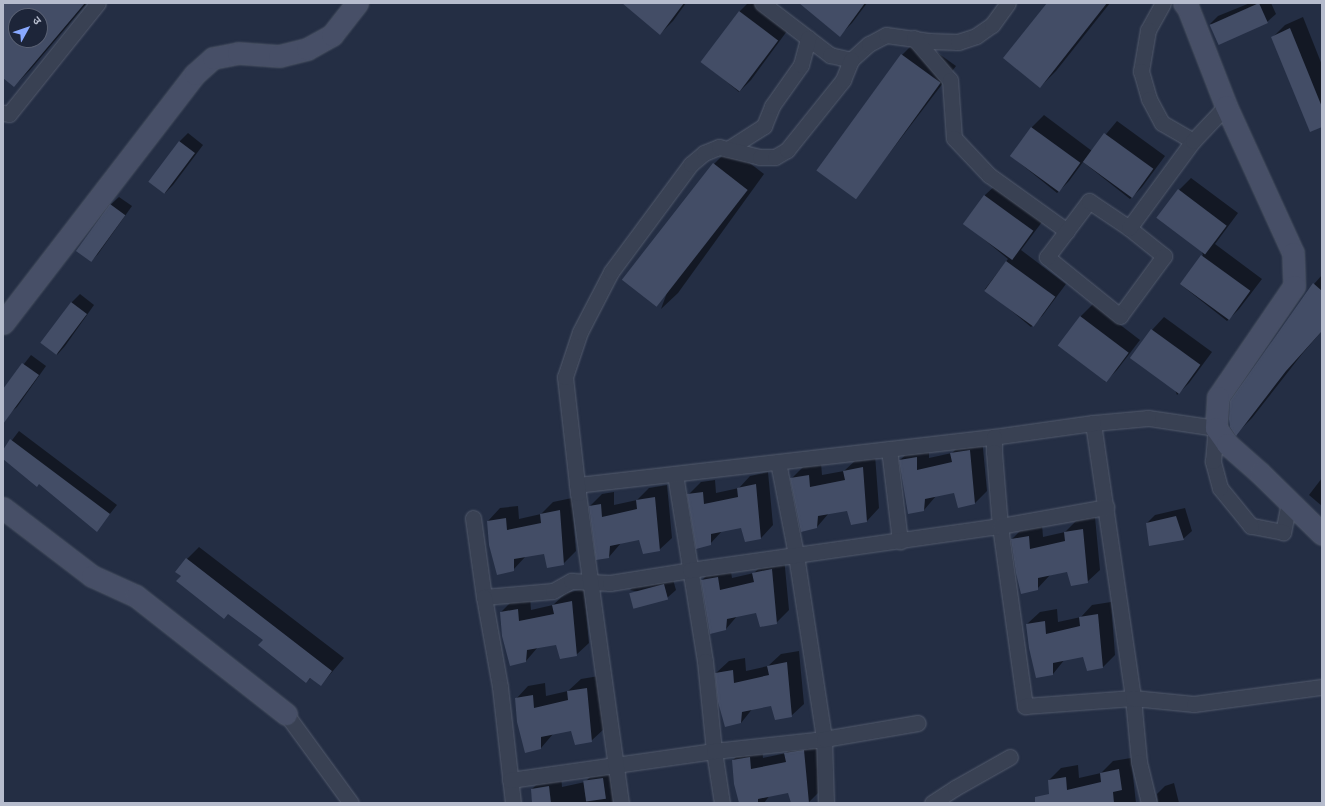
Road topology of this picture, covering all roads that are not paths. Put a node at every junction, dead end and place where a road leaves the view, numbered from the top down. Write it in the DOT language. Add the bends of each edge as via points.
graph roads {
  1 [pos="98,3"];
  2 [pos="357,3"];
  3 [pos="1008,3"];
  4 [pos="1163,3"];
  5 [pos="1184,3"];
  6 [pos="765,4"];
  7 [pos="808,38"];
  8 [pos="914,38"];
  9 [pos="851,60"];
  10 [pos="1226,106"];
  11 [pos="5,112"];
  12 [pos="1193,141"];
  13 [pos="728,149"];
  14 [pos="1129,228"];
  15 [pos="1067,231"];
  16 [pos="3,323"];
  17 [pos="1093,423"];
  18 [pos="1216,428"];
  19 [pos="994,437"];
  20 [pos="889,449"];
  21 [pos="778,462"];
  22 [pos="675,474"];
  23 [pos="577,486"];
  24 [pos="1289,502"];
  25 [pos="1106,507"];
  26 [pos="3,508"];
  27 [pos="473,518"];
  28 [pos="1306,520"];
  29 [pos="1000,526"];
  30 [pos="1283,532"];
  31 [pos="1322,534"];
  32 [pos="900,541"];
  33 [pos="796,555"];
  34 [pos="690,570"];
  35 [pos="591,582"];
  36 [pos="484,597"];
  37 [pos="1322,687"];
  38 [pos="1133,698"];
  39 [pos="286,714"];
  40 [pos="918,723"];
  41 [pos="824,739"];
  42 [pos="714,751"];
  43 [pos="1010,757"];
  44 [pos="616,764"];
  45 [pos="510,780"];
  46 [pos="351,803"];
  47 [pos="513,803"];
  48 [pos="621,803"];
  49 [pos="722,803"];
  50 [pos="826,803"];
  51 [pos="932,803"];
  52 [pos="1149,803"];
  1 -- 11 [label="street"];
  2 -- 16 [label="street" via="332,35 307,50 279,56 238,53 213,58 195,74"];
  3 -- 8 [label="street" via="992,25 976,36 958,42"];
  4 -- 12 [label="street" via="1148,30 1141,72 1149,99 1162,123"];
  5 -- 10 [label="street"];
  6 -- 7 [label="street"];
  7 -- 9 [label="street" via="830,55"];
  7 -- 13 [label="street" via="801,65 772,106 764,126"];
  8 -- 9 [label="street" via="886,35 869,44"];
  8 -- 15 [label="street" via="950,80 954,138 989,175"];
  9 -- 13 [label="street" via="843,80 787,150 775,156 760,157"];
  10 -- 12 [label="street"];
  10 -- 18 [label="street" via="1293,253 1294,286 1218,398"];
  12 -- 14 [label="street"];
  13 -- 23 [label="street" via="719,147 704,153 691,164 611,272 580,332 564,377"];
  14 -- 15 [label="street" via="1089,201"];
  14 -- 15 [label="street" via="1164,256 1120,316 1047,257"];
  17 -- 18 [label="street" via="1148,418"];
  17 -- 19 [label="street"];
  17 -- 25 [label="street"];
  18 -- 24 [label="street" via="1227,444"];
  18 -- 30 [label="street" via="1213,461 1220,488 1251,526"];
  19 -- 20 [label="street"];
  19 -- 29 [label="street"];
  20 -- 21 [label="street"];
  20 -- 32 [label="street"];
  21 -- 22 [label="street"];
  21 -- 33 [label="street"];
  22 -- 23 [label="street"];
  22 -- 34 [label="street"];
  23 -- 35 [label="street"];
  24 -- 28 [label="street"];
  24 -- 30 [label="street"];
  25 -- 29 [label="street"];
  25 -- 38 [label="street"];
  26 -- 39 [label="street" via="92,576 136,596"];
  27 -- 36 [label="street"];
  28 -- 30 [label="street"];
  28 -- 31 [label="street"];
  29 -- 32 [label="street"];
  29 -- 38 [label="street" via="1026,706"];
  32 -- 33 [label="street"];
  33 -- 34 [label="street"];
  33 -- 41 [label="street"];
  34 -- 35 [label="street" via="610,583"];
  34 -- 42 [label="street" via="705,660"];
  35 -- 36 [label="street" via="571,581 553,591"];
  35 -- 44 [label="street"];
  36 -- 45 [label="street" via="500,687"];
  37 -- 38 [label="street" via="1194,704"];
  38 -- 52 [label="street" via="1139,762"];
  39 -- 46 [label="street"];
  40 -- 41 [label="street"];
  41 -- 42 [label="street"];
  41 -- 50 [label="street"];
  42 -- 44 [label="street"];
  42 -- 49 [label="street"];
  43 -- 51 [label="street"];
  44 -- 45 [label="street"];
  44 -- 48 [label="street"];
  45 -- 47 [label="street"];
}
